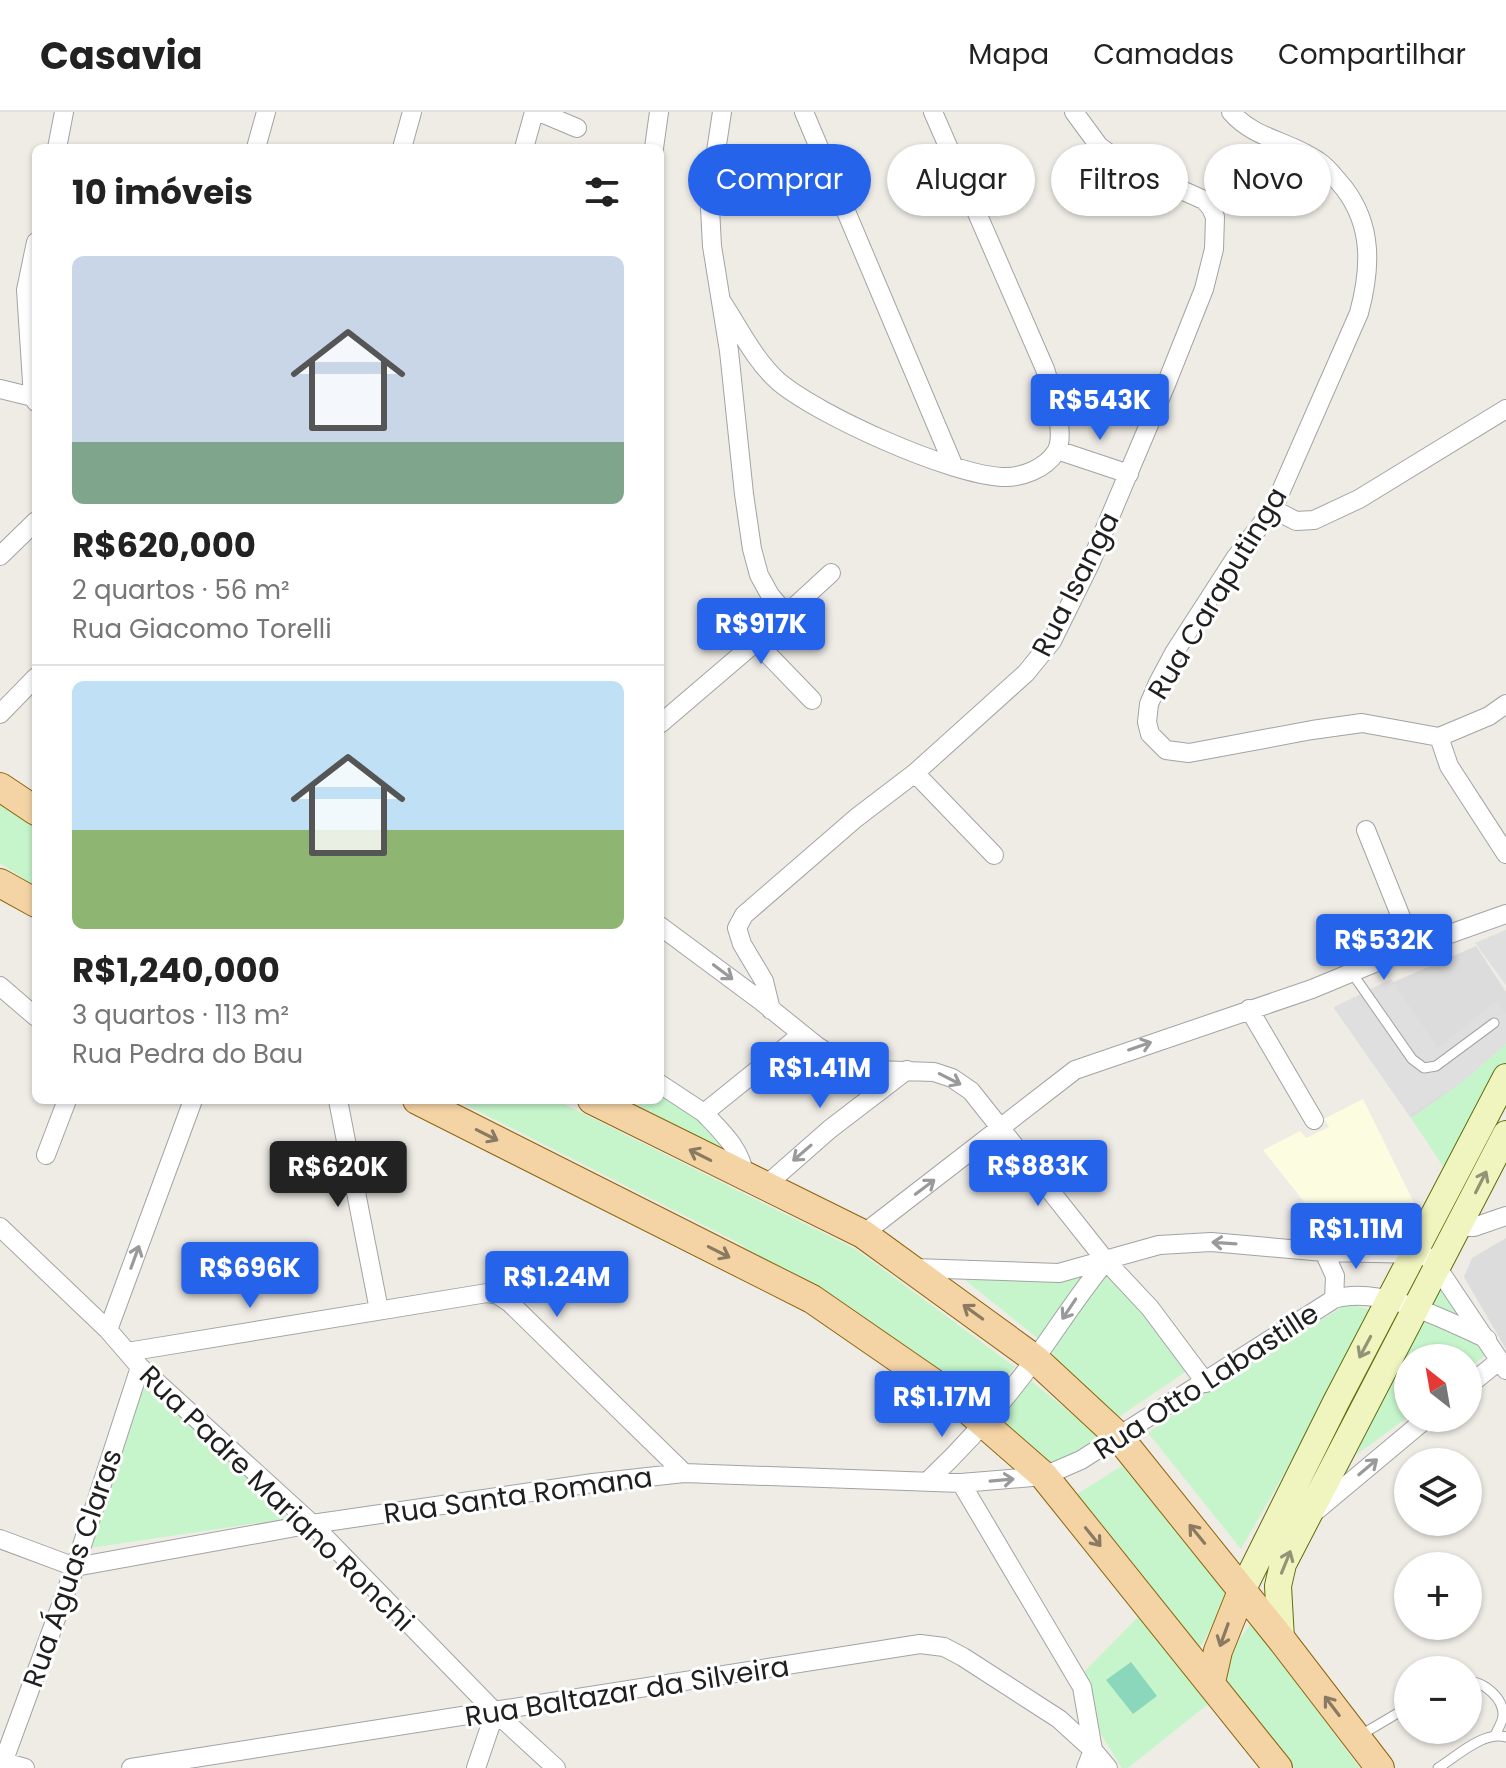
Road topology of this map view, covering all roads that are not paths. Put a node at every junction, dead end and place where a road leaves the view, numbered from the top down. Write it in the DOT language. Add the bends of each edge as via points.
graph roads {
  1 [pos="64,112"];
  2 [pos="266,112"];
  3 [pos="412,112"];
  4 [pos="537,112"];
  5 [pos="659,112"];
  6 [pos="722,112"];
  7 [pos="804,112"];
  8 [pos="933,112"];
  9 [pos="1074,112"];
  10 [pos="1231,112"];
  11 [pos="577,128"];
  12 [pos="58,144"];
  13 [pos="257,144"];
  14 [pos="403,144"];
  15 [pos="525,144"];
  16 [pos="655,144"];
  17 [pos="32,261"];
  18 [pos="722,302"];
  19 [pos="32,372"];
  20 [pos="0,389"];
  21 [pos="32,398"];
  22 [pos="1506,409"];
  23 [pos="1058,442"];
  24 [pos="954,467"];
  25 [pos="1129,474"];
  26 [pos="1273,509"];
  27 [pos="32,525"];
  28 [pos="0,556"];
  29 [pos="831,573"];
  30 [pos="786,614"];
  31 [pos="756,642"];
  32 [pos="32,681"];
  33 [pos="812,700"];
  34 [pos="1506,704"];
  35 [pos="0,714"];
  36 [pos="664,721"];
  37 [pos="1439,737"];
  38 [pos="915,773"];
  39 [pos="0,787"];
  40 [pos="32,808"];
  41 [pos="1366,830"];
  42 [pos="1506,854"];
  43 [pos="994,855"];
  44 [pos="0,883"];
  45 [pos="32,901"];
  46 [pos="1506,914"];
  47 [pos="664,929"];
  48 [pos="1413,947"];
  49 [pos="1352,973"];
  50 [pos="0,986"];
  51 [pos="1249,1009"];
  52 [pos="771,1010"];
  53 [pos="32,1014"];
  54 [pos="1494,1023"];
  55 [pos="802,1034"];
  56 [pos="907,1070"];
  57 [pos="1506,1077"];
  58 [pos="664,1087"];
  59 [pos="65,1104"];
  60 [pos="192,1104"];
  61 [pos="339,1104"];
  62 [pos="425,1104"];
  63 [pos="600,1104"];
  64 [pos="704,1113"];
  65 [pos="1314,1120"];
  66 [pos="1003,1129"];
  67 [pos="1506,1134"];
  68 [pos="46,1155"];
  69 [pos="754,1182"];
  70 [pos="1506,1216"];
  71 [pos="0,1227"];
  72 [pos="1458,1227"];
  73 [pos="863,1234"];
  74 [pos="1324,1252"];
  75 [pos="1414,1252"];
  76 [pos="1106,1261"];
  77 [pos="1437,1267"];
  78 [pos="912,1268"];
  79 [pos="1334,1299"];
  80 [pos="1389,1302"];
  81 [pos="1416,1308"];
  82 [pos="379,1310"];
  83 [pos="108,1330"];
  84 [pos="1487,1339"];
  85 [pos="127,1352"];
  86 [pos="1035,1359"];
  87 [pos="1503,1365"];
  88 [pos="140,1367"];
  89 [pos="1482,1378"];
  90 [pos="1206,1383"];
  91 [pos="984,1424"];
  92 [pos="1410,1432"];
  93 [pos="1118,1436"];
  94 [pos="684,1473"];
  95 [pos="1044,1476"];
  96 [pos="928,1481"];
  97 [pos="961,1483"];
  98 [pos="1308,1517"];
  99 [pos="312,1524"];
  100 [pos="0,1539"];
  101 [pos="75,1567"];
  102 [pos="1242,1591"];
  103 [pos="1281,1639"];
  104 [pos="1211,1682"];
  105 [pos="1482,1684"];
  106 [pos="495,1712"];
  107 [pos="1394,1715"];
  108 [pos="1501,1736"];
  109 [pos="1356,1738"];
  110 [pos="1093,1750"];
  111 [pos="2,1764"];
  112 [pos="25,1768"];
  113 [pos="131,1768"];
  114 [pos="476,1768"];
  115 [pos="556,1768"];
  116 [pos="1086,1768"];
  117 [pos="1108,1768"];
  118 [pos="1278,1768"];
  119 [pos="1380,1768"];
  120 [pos="1438,1768"];
  1 -- 12 [label="street"];
  2 -- 13 [label="street"];
  3 -- 14 [label="street"];
  4 -- 11 [label="street"];
  4 -- 15 [label="street"];
  5 -- 16 [label="street"];
  6 -- 18 [label="street" via="710,208"];
  7 -- 24 [label="street"];
  8 -- 23 [label="street" via="1045,369"];
  9 -- 25 [label="street, Rua Isanga" via="1099,146 1125,165 1204,200 1215,217 1204,289"];
  10 -- 26 [label="street, Rua Caraputinga" via="1251,129 1318,160 1352,198 1366,229 1368,281 1359,313"];
  17 -- 19 [label="street" via="26,290"];
  18 -- 24 [label="street" via="776,380 803,401"];
  18 -- 30 [label="street" via="752,549 759,575"];
  20 -- 21 [label="street"];
  22 -- 26 [label="street" via="1359,499 1314,520 1296,521"];
  23 -- 24 [label="street" via="1047,462 1030,472 1005,477"];
  23 -- 25 [label="street"];
  25 -- 38 [label="street, Rua Isanga" via="1052,641 1026,673"];
  26 -- 37 [label="street, Rua Caraputinga" via="1174,653 1149,704 1150,734 1166,750 1189,753 1362,723"];
  27 -- 28 [label="street"];
  29 -- 30 [label="street"];
  30 -- 31 [label="street"];
  31 -- 33 [label="street"];
  31 -- 36 [label="street"];
  32 -- 35 [label="street"];
  34 -- 37 [label="street"];
  37 -- 42 [label="street" via="1449,766"];
  38 -- 43 [label="street"];
  38 -- 52 [label="street, Rua Isanga" via="744,915 737,928 764,981"];
  39 -- 40 [label="main road"];
  41 -- 48 [label="street"];
  44 -- 45 [label="main road"];
  46 -- 48 [label="street"];
  47 -- 52 [label="street, one-way"];
  48 -- 49 [label="street"];
  49 -- 51 [label="street"];
  49 -- 54 [label="lane" via="1412,1059 1424,1068 1436,1066"];
  50 -- 53 [label="street"];
  51 -- 65 [label="street"];
  66 -- 51 [label="street, one-way" via="1075,1070"];
  52 -- 55 [label="street"];
  55 -- 56 [label="street" via="842,1062"];
  55 -- 64 [label="street"];
  56 -- 66 [label="street, one-way" via="952,1078 971,1091"];
  56 -- 69 [label="street, one-way"];
  57 -- 75 [label="main road"];
  58 -- 64 [label="street"];
  59 -- 68 [label="street"];
  83 -- 60 [label="street, one-way"];
  61 -- 82 [label="street"];
  62 -- 91 [label="main road, one-way" via="812,1299 951,1395"];
  69 -- 63 [label="main road, one-way"];
  64 -- 69 [label="street" via="732,1143"];
  73 -- 66 [label="street, one-way"];
  66 -- 76 [label="street"];
  72 -- 67 [label="main road, one-way"];
  69 -- 73 [label="main road"];
  70 -- 72 [label="street"];
  71 -- 83 [label="street, Rua Padre Mariano Ronchi"];
  72 -- 77 [label="main road"];
  73 -- 78 [label="main road"];
  74 -- 75 [label="street"];
  74 -- 76 [label="street, one-way" via="1211,1242 1159,1245"];
  74 -- 79 [label="street" via="1335,1276"];
  75 -- 77 [label="street"];
  75 -- 80 [label="main road"];
  76 -- 78 [label="street" via="1035,1274"];
  76 -- 86 [label="street, one-way"];
  76 -- 90 [label="street" via="1150,1308"];
  77 -- 81 [label="main road"];
  77 -- 84 [label="street"];
  86 -- 78 [label="main road, one-way"];
  79 -- 80 [label="street, Rua Otto Labastille" via="1359,1295"];
  79 -- 90 [label="street, Rua Otto Labastille"];
  80 -- 81 [label="street, Rua Otto Labastille"];
  80 -- 102 [label="main road, one-way"];
  81 -- 84 [label="street, Rua Otto Labastille"];
  81 -- 98 [label="main road"];
  82 -- 85 [label="street"];
  82 -- 94 [label="street" via="498,1295"];
  83 -- 85 [label="street, Rua Padre Mariano Ronchi"];
  84 -- 87 [label="street"];
  85 -- 88 [label="street, Rua Padre Mariano Ronchi"];
  86 -- 91 [label="street"];
  86 -- 93 [label="main road"];
  87 -- 89 [label="street"];
  88 -- 99 [label="street, Rua Padre Mariano Ronchi"];
  88 -- 101 [label="street, Rua Águas Claras"];
  90 -- 93 [label="street, Rua Otto Labastille"];
  91 -- 95 [label="main road"];
  91 -- 96 [label="street"];
  98 -- 92 [label="street, one-way"];
  93 -- 95 [label="street, Rua Otto Labastille"];
  102 -- 93 [label="main road, one-way"];
  94 -- 96 [label="street, Rua Santa Romana"];
  94 -- 99 [label="street, Rua Santa Romana"];
  97 -- 95 [label="street, Rua Santa Romana, one-way"];
  95 -- 104 [label="main road, one-way"];
  96 -- 97 [label="street, Rua Santa Romana"];
  97 -- 110 [label="street" via="1082,1687"];
  103 -- 98 [label="main road, one-way" via="1278,1586 1283,1564"];
  99 -- 101 [label="street, Rua Santa Romana"];
  99 -- 106 [label="street, Rua Padre Mariano Ronchi"];
  100 -- 101 [label="street"];
  101 -- 111 [label="street, Rua Águas Claras"];
  102 -- 103 [label="main road"];
  102 -- 104 [label="main road, one-way"];
  109 -- 103 [label="main road, one-way"];
  104 -- 118 [label="main road"];
  105 -- 108 [label="lane" via="1497,1699 1503,1716"];
  106 -- 110 [label="street, Rua Baltazar da Silveira" via="920,1644 944,1647 963,1657 1059,1719"];
  106 -- 113 [label="street, Rua Baltazar da Silveira"];
  106 -- 114 [label="street"];
  106 -- 115 [label="street, Rua Padre Mariano Ronchi"];
  107 -- 109 [label="lane"];
  108 -- 120 [label="lane"];
  109 -- 119 [label="main road"];
  110 -- 116 [label="street"];
  110 -- 117 [label="street, Rua Baltazar da Silveira"];
  111 -- 112 [label="street"];
}
